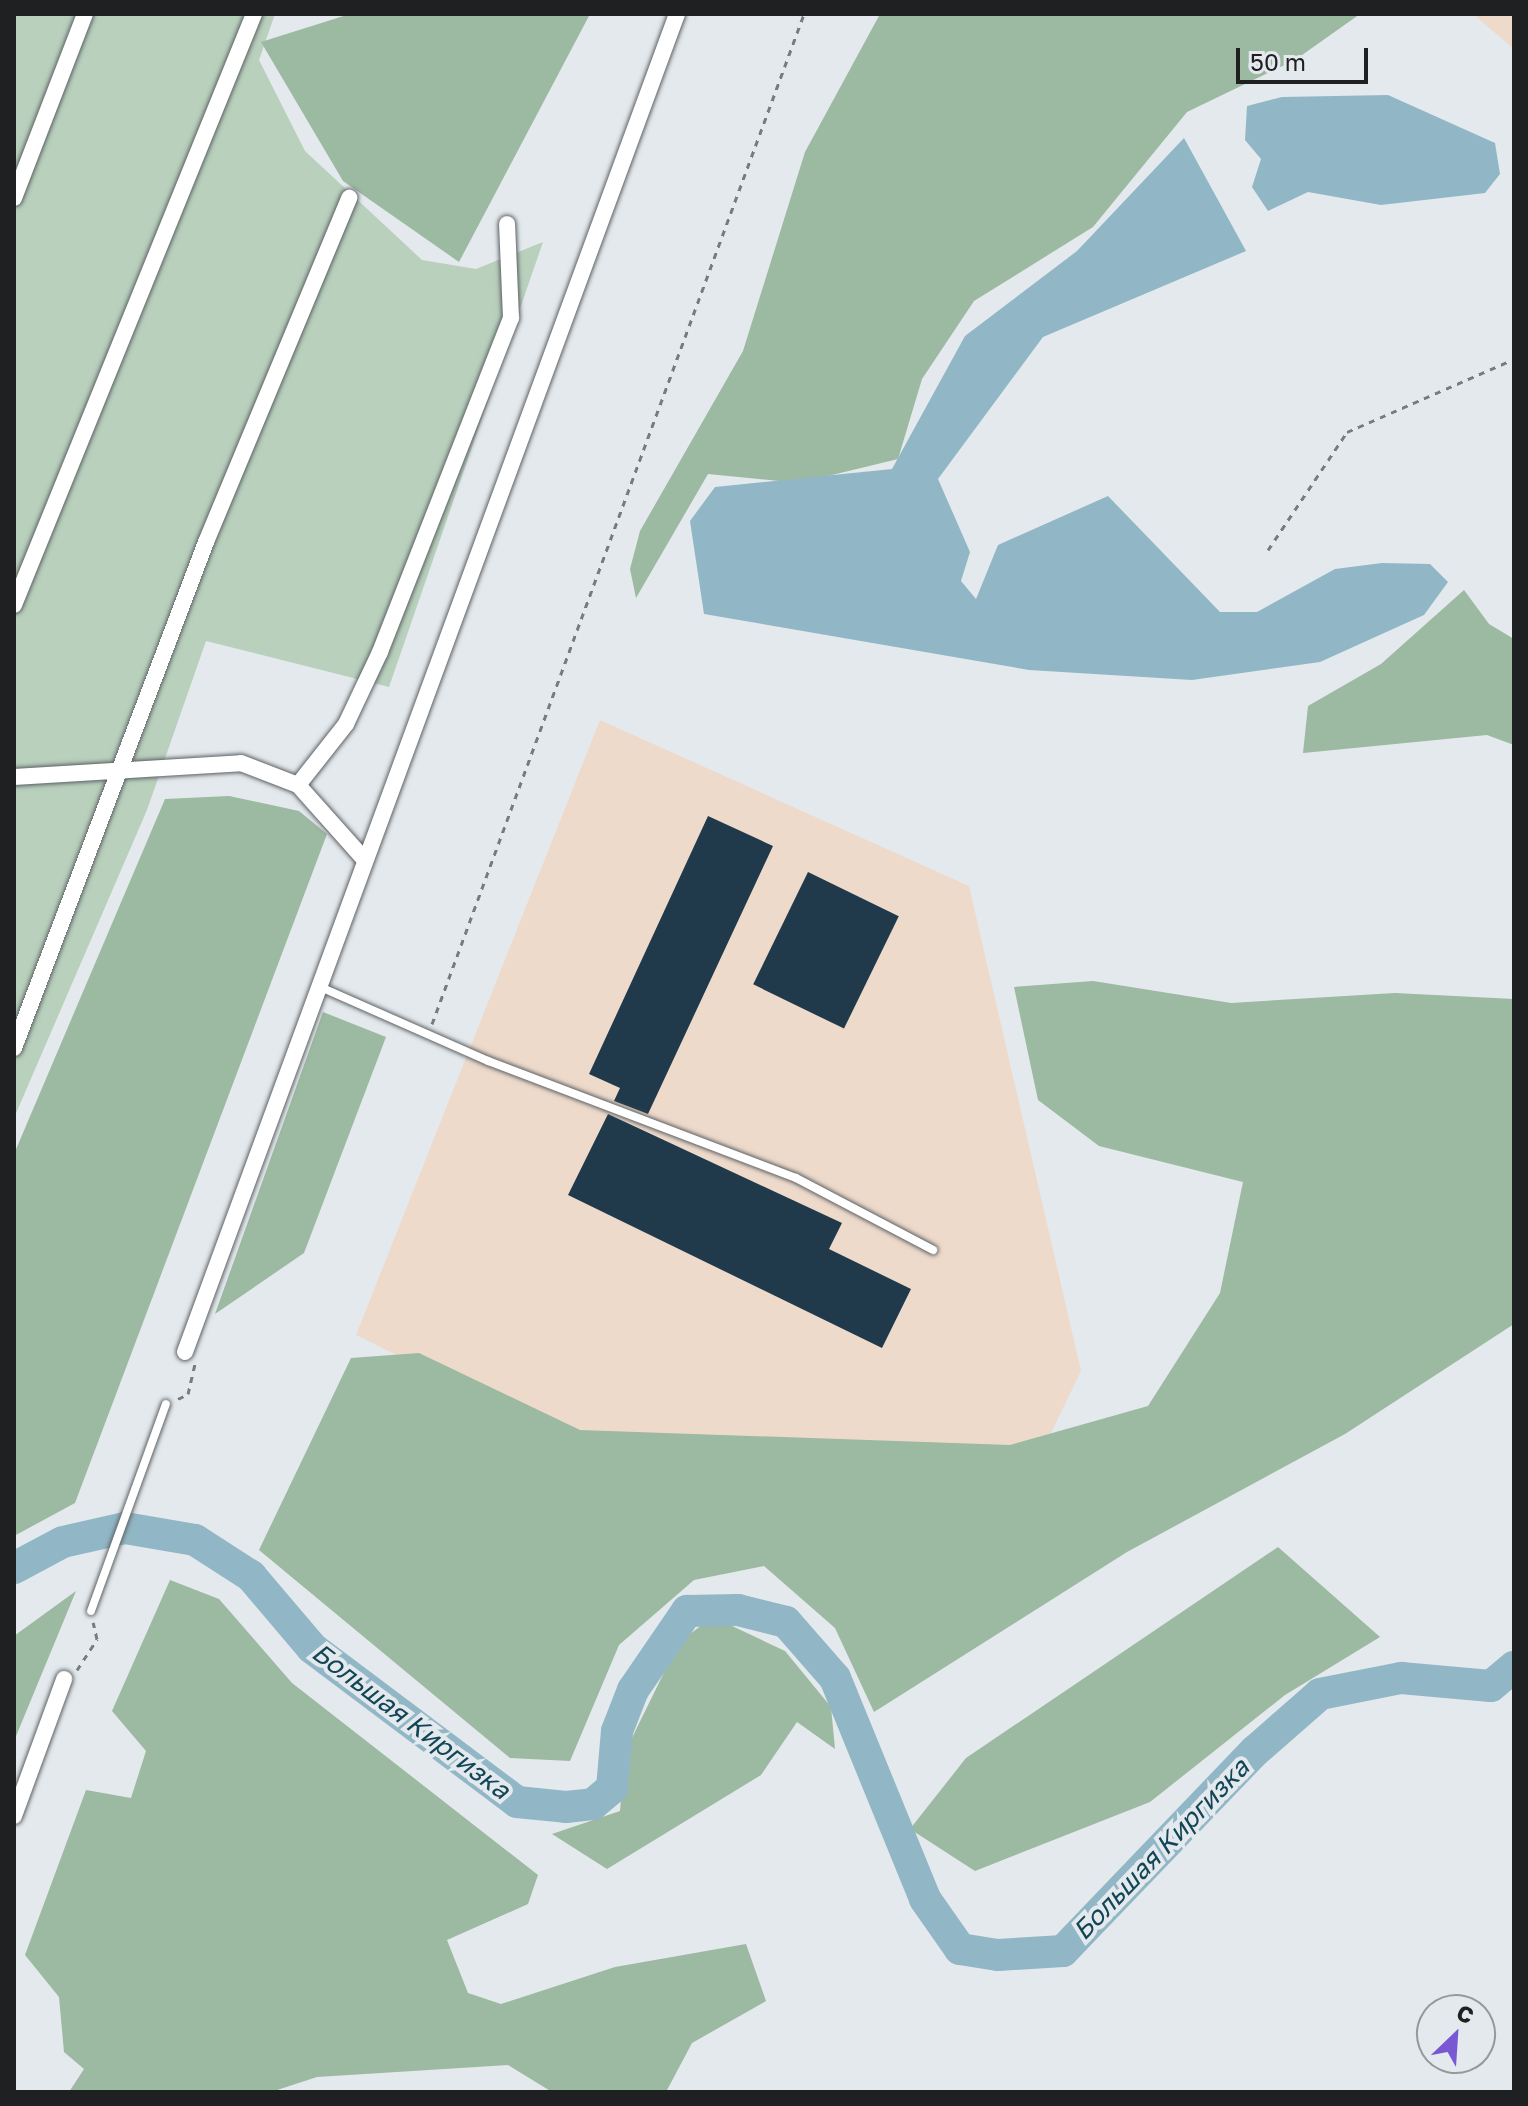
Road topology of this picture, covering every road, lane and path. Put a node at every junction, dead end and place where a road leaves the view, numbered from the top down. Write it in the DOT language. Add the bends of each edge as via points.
graph roads {
  1 [pos="85,14"];
  2 [pos="254,14"];
  3 [pos="677,14"];
  4 [pos="804,14"];
  5 [pos="14,198"];
  6 [pos="349,198"];
  7 [pos="507,224"];
  8 [pos="1514,359"];
  9 [pos="1268,550"];
  10 [pos="14,605"];
  11 [pos="121,771"];
  12 [pos="14,777"];
  13 [pos="298,785"];
  14 [pos="363,858"];
  15 [pos="317,985"];
  16 [pos="428,1035"];
  17 [pos="14,1048"];
  18 [pos="933,1250"];
  19 [pos="185,1352"];
  20 [pos="166,1404"];
  21 [pos="91,1611"];
  22 [pos="64,1679"];
  23 [pos="14,1816"];
  1 -- 5 [label="street"];
  2 -- 10 [label="street"];
  3 -- 14 [label="street"];
  4 -- 16 [label="path"];
  6 -- 11 [label="street" via="206,542"];
  7 -- 13 [label="street" via="511,318 380,652 346,724"];
  8 -- 9 [label="path" via="1347,432"];
  11 -- 12 [label="street"];
  11 -- 13 [label="street" via="241,763"];
  11 -- 17 [label="street"];
  13 -- 14 [label="street"];
  14 -- 15 [label="street"];
  15 -- 16 [label="lane"];
  15 -- 19 [label="street"];
  16 -- 18 [label="lane" via="796,1178"];
  19 -- 20 [label="path" via="198,1367 188,1394"];
  20 -- 21 [label="lane"];
  21 -- 22 [label="path" via="97,1639 87,1664"];
  22 -- 23 [label="street"];
}
